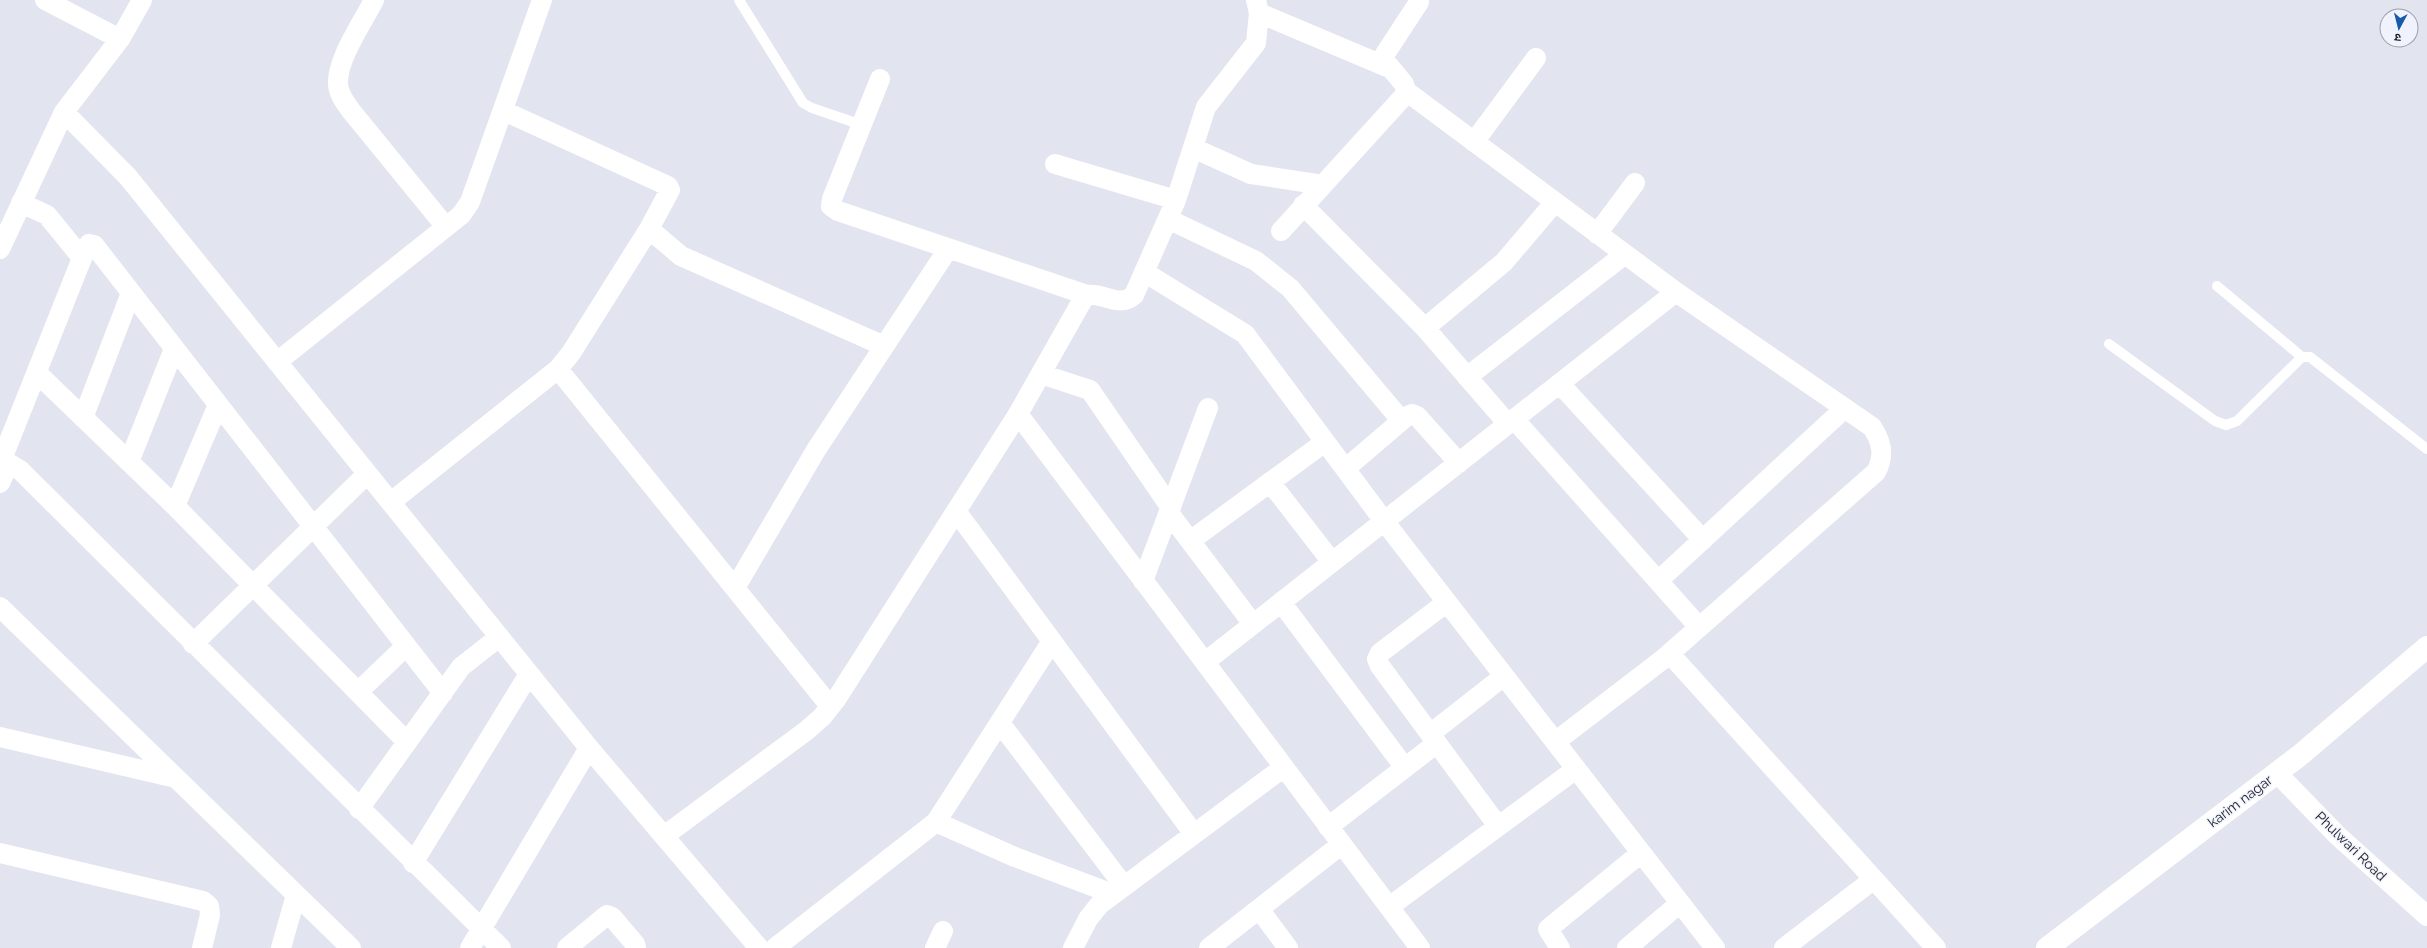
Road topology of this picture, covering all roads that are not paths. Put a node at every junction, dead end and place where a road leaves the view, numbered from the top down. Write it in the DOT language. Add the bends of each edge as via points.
graph roads {
  1 [pos="45,0"];
  2 [pos="142,0"];
  3 [pos="374,0"];
  4 [pos="542,0"];
  5 [pos="739,0"];
  6 [pos="1419,2"];
  7 [pos="1257,6"];
  8 [pos="120,39"];
  9 [pos="1536,58"];
  10 [pos="1387,67"];
  11 [pos="880,79"];
  12 [pos="1406,91"];
  13 [pos="504,111"];
  14 [pos="64,112"];
  15 [pos="862,125"];
  16 [pos="1474,142"];
  17 [pos="1194,148"];
  18 [pos="1055,164"];
  19 [pos="1635,183"];
  20 [pos="1322,185"];
  21 [pos="1176,200"];
  22 [pos="1555,202"];
  23 [pos="21,203"];
  24 [pos="1303,205"];
  25 [pos="1168,219"];
  26 [pos="5,226"];
  27 [pos="446,227"];
  28 [pos="649,229"];
  29 [pos="1281,230"];
  30 [pos="1598,234"];
  31 [pos="0,249"];
  32 [pos="948,249"];
  33 [pos="1625,254"];
  34 [pos="82,258"];
  35 [pos="1144,272"];
  36 [pos="2217,286"];
  37 [pos="1676,292"];
  38 [pos="131,293"];
  39 [pos="1087,295"];
  40 [pos="1425,328"];
  41 [pos="2109,344"];
  42 [pos="884,346"];
  43 [pos="174,349"];
  44 [pos="2302,357"];
  45 [pos="277,362"];
  46 [pos="558,368"];
  47 [pos="36,373"];
  48 [pos="1041,374"];
  49 [pos="1467,377"];
  50 [pos="1560,384"];
  51 [pos="218,405"];
  52 [pos="1208,408"];
  53 [pos="1845,408"];
  54 [pos="1018,414"];
  55 [pos="83,418"];
  56 [pos="1401,420"];
  57 [pos="1511,422"];
  58 [pos="1325,442"];
  59 [pos="2427,449"];
  60 [pos="4,460"];
  61 [pos="129,462"];
  62 [pos="1459,463"];
  63 [pos="1345,469"];
  64 [pos="367,474"];
  65 [pos="1270,482"];
  66 [pos="0,483"];
  67 [pos="391,502"];
  68 [pos="175,506"];
  69 [pos="956,511"];
  70 [pos="1170,511"];
  71 [pos="1384,521"];
  72 [pos="313,527"];
  73 [pos="1190,540"];
  74 [pos="1703,540"];
  75 [pos="1332,562"];
  76 [pos="1143,581"];
  77 [pos="1658,581"];
  78 [pos="252,586"];
  79 [pos="735,588"];
  80 [pos="1281,602"];
  81 [pos="1447,602"];
  82 [pos="0,607"];
  83 [pos="1253,624"];
  84 [pos="1699,627"];
  85 [pos="499,637"];
  86 [pos="1052,641"];
  87 [pos="193,644"];
  88 [pos="406,646"];
  89 [pos="2427,647"];
  90 [pos="1670,654"];
  91 [pos="1205,662"];
  92 [pos="529,674"];
  93 [pos="1504,676"];
  94 [pos="358,692"];
  95 [pos="442,693"];
  96 [pos="830,706"];
  97 [pos="1000,723"];
  98 [pos="0,737"];
  99 [pos="1433,739"];
  100 [pos="407,742"];
  101 [pos="1555,742"];
  102 [pos="590,748"];
  103 [pos="1284,768"];
  104 [pos="1405,768"];
  105 [pos="1576,769"];
  106 [pos="2278,773"];
  107 [pos="176,778"];
  108 [pos="359,809"];
  109 [pos="936,822"];
  110 [pos="1498,826"];
  111 [pos="1328,827"];
  112 [pos="1194,834"];
  113 [pos="664,836"];
  114 [pos="1342,844"];
  115 [pos="0,853"];
  116 [pos="1641,853"];
  117 [pos="413,863"];
  118 [pos="1874,879"];
  119 [pos="1118,890"];
  120 [pos="296,895"];
  121 [pos="1680,904"];
  122 [pos="1390,907"];
  123 [pos="1259,909"];
  124 [pos="2427,916"];
  125 [pos="481,930"];
  126 [pos="202,948"];
  127 [pos="281,948"];
  128 [pos="351,948"];
  129 [pos="470,948"];
  130 [pos="501,948"];
  131 [pos="567,948"];
  132 [pos="636,948"];
  133 [pos="759,948"];
  134 [pos="775,948"];
  135 [pos="1073,948"];
  136 [pos="1209,948"];
  137 [pos="1288,948"];
  138 [pos="1420,948"];
  139 [pos="1560,948"];
  140 [pos="1627,948"];
  141 [pos="1715,948"];
  142 [pos="1784,948"];
  143 [pos="1936,948"];
  144 [pos="2047,948"];
  1 -- 8 [label="street"];
  2 -- 8 [label="street"];
  3 -- 27 [label="street" via="345,56 338,85 343,100 352,112"];
  4 -- 13 [label="street"];
  5 -- 15 [label="lane" via="803,103"];
  6 -- 10 [label="street" via="1385,54"];
  7 -- 10 [label="street"];
  7 -- 17 [label="street" via="1256,43 1206,107"];
  8 -- 14 [label="street"];
  9 -- 16 [label="street"];
  10 -- 12 [label="street" via="1404,84"];
  11 -- 15 [label="street"];
  12 -- 16 [label="street"];
  12 -- 20 [label="street"];
  13 -- 27 [label="street" via="470,202 461,215"];
  13 -- 28 [label="street" via="668,186 668,195"];
  14 -- 23 [label="street"];
  14 -- 45 [label="street" via="128,177"];
  15 -- 32 [label="street" via="831,206 838,211"];
  16 -- 22 [label="street"];
  17 -- 20 [label="street" via="1251,174"];
  17 -- 21 [label="street"];
  18 -- 21 [label="street"];
  19 -- 30 [label="street"];
  20 -- 24 [label="street"];
  21 -- 25 [label="street"];
  22 -- 30 [label="street"];
  22 -- 40 [label="street" via="1504,262"];
  23 -- 26 [label="street"];
  23 -- 34 [label="street" via="47,215"];
  24 -- 29 [label="street"];
  24 -- 40 [label="street"];
  25 -- 35 [label="street"];
  25 -- 56 [label="street" via="1256,261 1290,288"];
  26 -- 31 [label="street"];
  27 -- 45 [label="street"];
  28 -- 42 [label="street" via="681,256"];
  28 -- 46 [label="street" via="571,353"];
  30 -- 33 [label="street"];
  32 -- 39 [label="street"];
  32 -- 42 [label="street"];
  33 -- 37 [label="street"];
  33 -- 49 [label="street"];
  34 -- 38 [label="street" via="89,244 94,245"];
  34 -- 47 [label="street"];
  35 -- 39 [label="street" via="1134,295 1128,301 1120,302 1094,294"];
  35 -- 58 [label="street" via="1246,334"];
  36 -- 44 [label="lane"];
  37 -- 50 [label="street"];
  37 -- 53 [label="street"];
  38 -- 43 [label="street"];
  38 -- 55 [label="street"];
  39 -- 48 [label="street"];
  40 -- 49 [label="street"];
  41 -- 44 [label="lane" via="2215,421 2226,425 2237,421"];
  42 -- 79 [label="street" via="816,450"];
  43 -- 51 [label="street"];
  43 -- 61 [label="street"];
  44 -- 59 [label="lane" via="2310,357"];
  45 -- 64 [label="street"];
  46 -- 67 [label="street"];
  46 -- 79 [label="street"];
  47 -- 55 [label="street"];
  47 -- 60 [label="street"];
  48 -- 54 [label="street"];
  48 -- 70 [label="street" via="1090,390"];
  49 -- 57 [label="street"];
  50 -- 57 [label="street"];
  50 -- 74 [label="street"];
  51 -- 68 [label="street"];
  51 -- 72 [label="street"];
  52 -- 70 [label="street"];
  53 -- 74 [label="street"];
  53 -- 84 [label="street" via="1872,427 1878,436 1882,454 1876,472"];
  54 -- 69 [label="street"];
  54 -- 76 [label="street"];
  55 -- 61 [label="street"];
  56 -- 62 [label="street" via="1412,414 1417,416"];
  56 -- 63 [label="street"];
  57 -- 62 [label="street"];
  57 -- 77 [label="street"];
  58 -- 63 [label="street"];
  58 -- 65 [label="street"];
  60 -- 66 [label="street"];
  60 -- 87 [label="street" via="20,470"];
  61 -- 68 [label="street"];
  62 -- 71 [label="street"];
  63 -- 71 [label="street"];
  64 -- 67 [label="street"];
  64 -- 72 [label="street"];
  65 -- 73 [label="street"];
  65 -- 75 [label="street"];
  67 -- 85 [label="street"];
  68 -- 78 [label="street"];
  69 -- 86 [label="street"];
  69 -- 96 [label="street"];
  70 -- 73 [label="street"];
  70 -- 76 [label="street"];
  71 -- 75 [label="street"];
  71 -- 81 [label="street"];
  72 -- 78 [label="street"];
  72 -- 88 [label="street"];
  73 -- 83 [label="street"];
  74 -- 77 [label="street"];
  75 -- 80 [label="street"];
  76 -- 91 [label="street"];
  77 -- 84 [label="street"];
  78 -- 87 [label="street"];
  78 -- 94 [label="street"];
  79 -- 96 [label="street"];
  80 -- 83 [label="street"];
  80 -- 104 [label="street"];
  81 -- 93 [label="street"];
  81 -- 99 [label="street" via="1380,653 1377,659"];
  82 -- 107 [label="street"];
  83 -- 91 [label="street"];
  84 -- 90 [label="street"];
  85 -- 92 [label="street"];
  85 -- 95 [label="street" via="461,667"];
  86 -- 97 [label="street"];
  86 -- 112 [label="street"];
  87 -- 108 [label="street"];
  88 -- 94 [label="street"];
  88 -- 95 [label="street"];
  89 -- 106 [label="street, karim nagar"];
  90 -- 101 [label="street"];
  90 -- 118 [label="street"];
  91 -- 103 [label="street"];
  92 -- 102 [label="street"];
  92 -- 117 [label="street"];
  93 -- 99 [label="street"];
  93 -- 101 [label="street"];
  94 -- 100 [label="street"];
  95 -- 100 [label="street"];
  96 -- 113 [label="street" via="806,731"];
  97 -- 109 [label="street"];
  97 -- 119 [label="street"];
  98 -- 107 [label="street"];
  99 -- 104 [label="street"];
  99 -- 110 [label="street"];
  100 -- 108 [label="street"];
  101 -- 105 [label="street"];
  102 -- 113 [label="street"];
  102 -- 125 [label="street"];
  103 -- 111 [label="street"];
  103 -- 112 [label="street"];
  104 -- 111 [label="street"];
  105 -- 110 [label="street"];
  105 -- 116 [label="street"];
  106 -- 124 [label="street, Phulwari Road" via="2338,836"];
  106 -- 144 [label="street, karim nagar"];
  107 -- 120 [label="street"];
  108 -- 117 [label="street"];
  109 -- 119 [label="street" via="1015,857"];
  109 -- 134 [label="street"];
  110 -- 122 [label="street"];
  111 -- 114 [label="street"];
  112 -- 119 [label="street"];
  113 -- 133 [label="street"];
  114 -- 122 [label="street"];
  114 -- 123 [label="street"];
  115 -- 126 [label="street" via="203,901 210,906 210,915"];
  116 -- 121 [label="street"];
  116 -- 139 [label="street" via="1548,929"];
  117 -- 125 [label="street"];
  118 -- 142 [label="street"];
  118 -- 143 [label="street"];
  119 -- 135 [label="street" via="1099,905 1088,919"];
  120 -- 127 [label="street"];
  120 -- 128 [label="street"];
  121 -- 140 [label="street"];
  121 -- 141 [label="street"];
  122 -- 138 [label="street"];
  123 -- 136 [label="street"];
  123 -- 137 [label="street"];
  125 -- 129 [label="street"];
  125 -- 130 [label="street"];
  131 -- 132 [label="street" via="607,915 626,933"];
}
